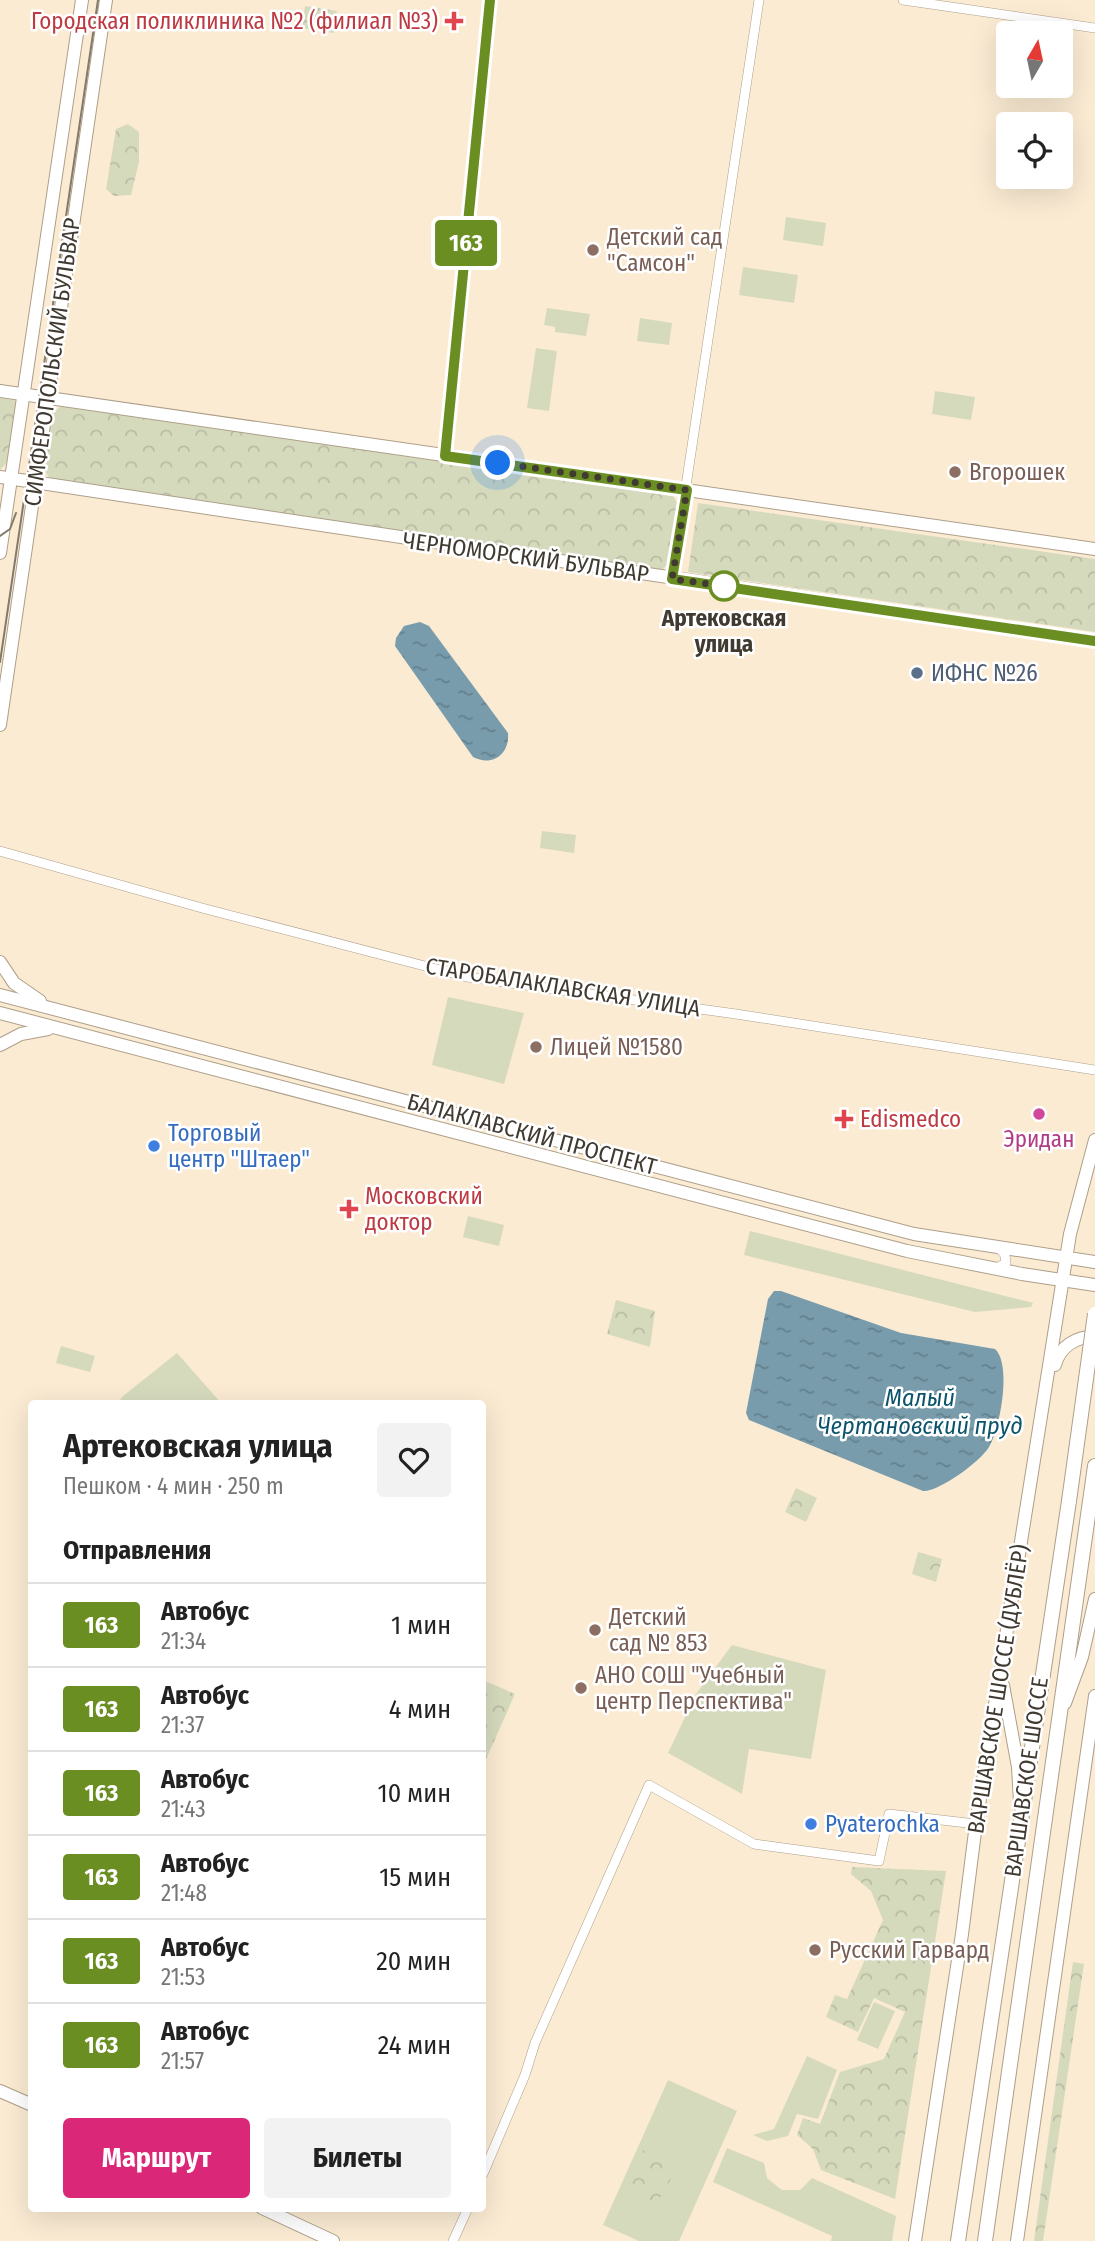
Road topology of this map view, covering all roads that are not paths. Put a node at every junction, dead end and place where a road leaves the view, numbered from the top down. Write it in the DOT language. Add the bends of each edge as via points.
graph roads {
  1 [pos="82,0"];
  2 [pos="106,0"];
  3 [pos="490,0"];
  4 [pos="759,0"];
  5 [pos="903,0"];
  6 [pos="1095,28"];
  7 [pos="0,391"];
  8 [pos="23,395"];
  9 [pos="46,398"];
  10 [pos="445,456"];
  11 [pos="6,477"];
  12 [pos="35,482"];
  13 [pos="687,490"];
  14 [pos="1095,548"];
  15 [pos="0,554"];
  16 [pos="672,579"];
  17 [pos="1095,641"];
  18 [pos="0,725"];
  19 [pos="0,851"];
  20 [pos="0,962"];
  21 [pos="0,995"];
  22 [pos="34,1004"];
  23 [pos="66,1012"];
  24 [pos="0,1013"];
  25 [pos="28,1020"];
  26 [pos="63,1029"];
  27 [pos="0,1045"];
  28 [pos="1095,1070"];
  29 [pos="450,1113"];
  30 [pos="444,1130"];
  31 [pos="1095,1140"];
  32 [pos="669,1170"];
  33 [pos="662,1187"];
  34 [pos="999,1248"];
  35 [pos="1067,1259"];
  36 [pos="1095,1262"];
  37 [pos="993,1269"];
  38 [pos="1064,1281"];
  39 [pos="1095,1285"];
  40 [pos="1095,1314"];
  41 [pos="1095,1336"];
  42 [pos="1046,1395"];
  43 [pos="1095,1465"];
  44 [pos="1095,1599"];
  45 [pos="1002,1657"];
  46 [pos="1095,1696"];
  47 [pos="1059,1720"];
  48 [pos="1021,1811"];
  49 [pos="976,1824"];
  50 [pos="0,2091"];
  51 [pos="28,2103"];
  52 [pos="486,2167"];
  53 [pos="270,2212"];
  54 [pos="466,2212"];
  55 [pos="957,2236"];
  56 [pos="332,2241"];
  57 [pos="453,2241"];
  58 [pos="915,2241"];
  59 [pos="985,2241"];
  60 [pos="1017,2241"];
  1 -- 8 [label="main road, СИМФЕРОПОЛЬСКИЙ БУЛЬВАР"];
  2 -- 9 [label="main road, СИМФЕРОПОЛЬСКИЙ БУЛЬВАР"];
  3 -- 10 [label="street"];
  4 -- 13 [label="street"];
  5 -- 6 [label="street"];
  7 -- 8 [label="main road"];
  8 -- 9 [label="main road"];
  8 -- 11 [label="main road, СИМФЕРОПОЛЬСКИЙ БУЛЬВАР"];
  9 -- 10 [label="main road"];
  9 -- 12 [label="main road, СИМФЕРОПОЛЬСКИЙ БУЛЬВАР"];
  10 -- 13 [label="main road"];
  11 -- 12 [label="main road, ЧЕРНОМОРСКИЙ БУЛЬВАР"];
  11 -- 15 [label="main road, СИМФЕРОПОЛЬСКИЙ БУЛЬВАР"];
  12 -- 16 [label="main road, ЧЕРНОМОРСКИЙ БУЛЬВАР"];
  12 -- 18 [label="main road, СИМФЕРОПОЛЬСКИЙ БУЛЬВАР"];
  13 -- 14 [label="main road"];
  13 -- 16 [label="street"];
  16 -- 17 [label="main road, ЧЕРНОМОРСКИЙ БУЛЬВАР"];
  19 -- 28 [label="street, СТАРОБАЛАКЛАВСКАЯ УЛИЦА" via="467,976"];
  20 -- 23 [label="main road" via="28,995"];
  21 -- 22 [label="main road, БАЛАКЛАВСКИЙ ПРОСПЕКТ"];
  22 -- 23 [label="main road, БАЛАКЛАВСКИЙ ПРОСПЕКТ"];
  22 -- 25 [label="street" via="22,1009"];
  23 -- 29 [label="main road, БАЛАКЛАВСКИЙ ПРОСПЕКТ"];
  24 -- 25 [label="main road, БАЛАКЛАВСКИЙ ПРОСПЕКТ"];
  25 -- 26 [label="main road, БАЛАКЛАВСКИЙ ПРОСПЕКТ"];
  26 -- 27 [label="main road" via="36,1029"];
  26 -- 30 [label="main road, БАЛАКЛАВСКИЙ ПРОСПЕКТ"];
  29 -- 30 [label="street" via="456,1126"];
  29 -- 32 [label="main road, БАЛАКЛАВСКИЙ ПРОСПЕКТ"];
  30 -- 33 [label="main road, БАЛАКЛАВСКИЙ ПРОСПЕКТ"];
  31 -- 35 [label="main road, ВАРШАВСКОЕ ШОССЕ (ДУБЛЁР)"];
  32 -- 33 [label="street" via="656,1176"];
  32 -- 34 [label="main road, БАЛАКЛАВСКИЙ ПРОСПЕКТ" via="914,1234"];
  33 -- 37 [label="main road, БАЛАКЛАВСКИЙ ПРОСПЕКТ"];
  34 -- 35 [label="main road, БАЛАКЛАВСКИЙ ПРОСПЕКТ"];
  34 -- 37 [label="street" via="1006,1263"];
  35 -- 36 [label="main road, БАЛАКЛАВСКИЙ ПРОСПЕКТ"];
  35 -- 38 [label="main road, ВАРШАВСКОЕ ШОССЕ (ДУБЛЁР)"];
  37 -- 38 [label="main road, БАЛАКЛАВСКИЙ ПРОСПЕКТ"];
  38 -- 39 [label="main road, БАЛАКЛАВСКИЙ ПРОСПЕКТ"];
  38 -- 42 [label="main road, ВАРШАВСКОЕ ШОССЕ (ДУБЛЁР)"];
  40 -- 48 [label="main road, ВАРШАВСКОЕ ШОССЕ, bridge"];
  41 -- 42 [label="main road" via="1076,1340 1057,1356"];
  42 -- 45 [label="main road, ВАРШАВСКОЕ ШОССЕ (ДУБЛЁР)"];
  43 -- 47 [label="main road, ВАРШАВСКОЕ ШОССЕ"];
  44 -- 47 [label="main road" via="1082,1657"];
  45 -- 48 [label="main road" via="1003,1698 1018,1767"];
  45 -- 49 [label="main road, ВАРШАВСКОЕ ШОССЕ (ДУБЛЁР)"];
  46 -- 60 [label="main road"];
  47 -- 59 [label="main road, ВАРШАВСКОЕ ШОССЕ"];
  48 -- 55 [label="main road, ВАРШАВСКОЕ ШОССЕ"];
  49 -- 52 [label="street" via="889,1814 879,1861 754,1844 649,1785 535,2043"];
  49 -- 58 [label="main road, ВАРШАВСКОЕ ШОССЕ (ДУБЛЁР)"];
  50 -- 51 [label="main road"];
  53 -- 56 [label="main road"];
  54 -- 57 [label="street"];
}
